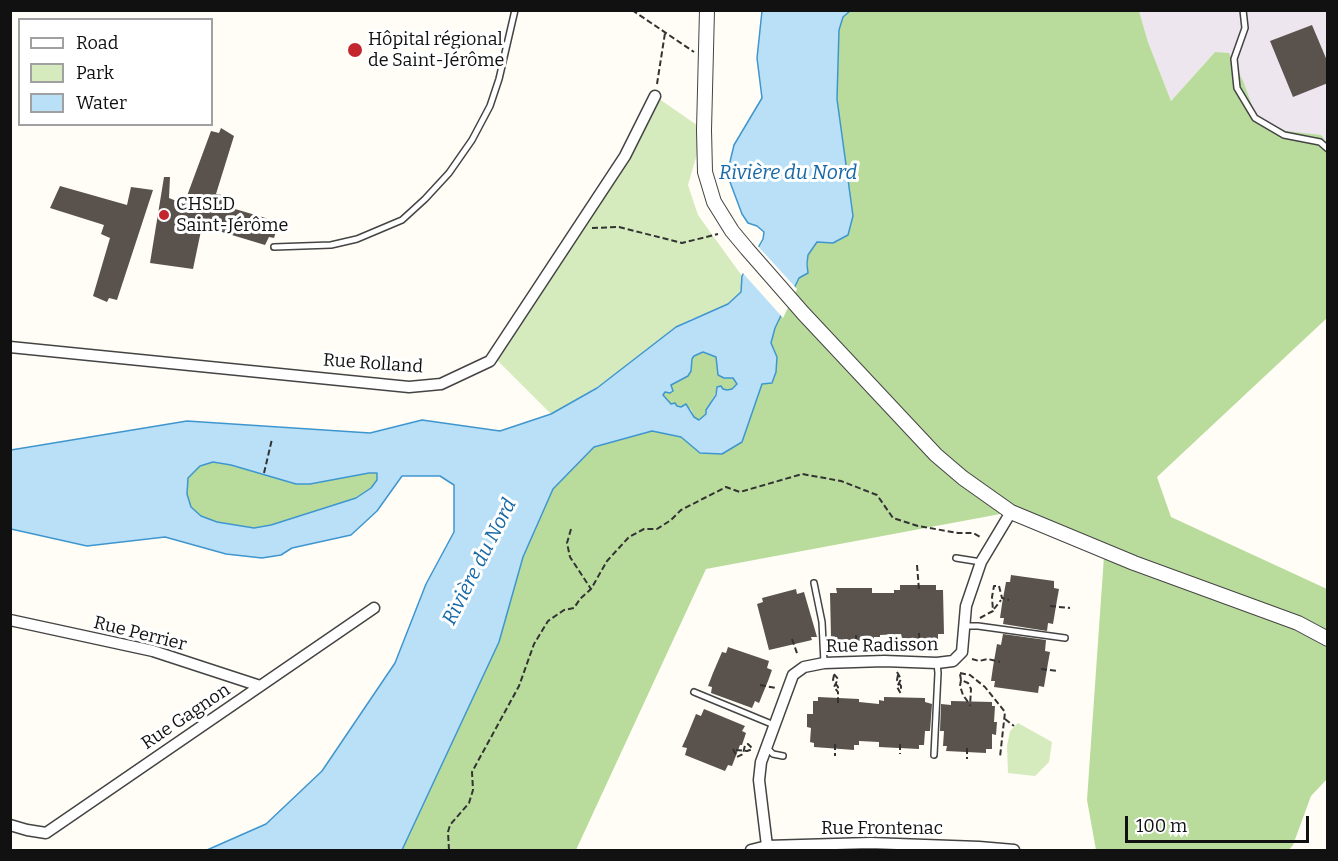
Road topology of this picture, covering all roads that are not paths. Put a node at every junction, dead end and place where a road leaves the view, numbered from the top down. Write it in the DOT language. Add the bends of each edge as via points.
graph roads {
  1 [pos="515,10"];
  2 [pos="707,10"];
  3 [pos="1243,10"];
  4 [pos="655,96"];
  5 [pos="1328,149"];
  6 [pos="273,247"];
  7 [pos="10,347"];
  8 [pos="1011,512"];
  9 [pos="956,558"];
  10 [pos="981,562"];
  11 [pos="814,583"];
  12 [pos="374,608"];
  13 [pos="10,620"];
  14 [pos="965,626"];
  15 [pos="1065,638"];
  16 [pos="1328,639"];
  17 [pos="824,663"];
  18 [pos="937,663"];
  19 [pos="260,686"];
  20 [pos="694,692"];
  21 [pos="774,725"];
  22 [pos="766,746"];
  23 [pos="783,756"];
  24 [pos="934,756"];
  25 [pos="10,825"];
  26 [pos="767,846"];
  27 [pos="750,850"];
  28 [pos="1014,850"];
  1 -- 6 [label="lane" via="490,106 472,141 425,199 402,220 357,239 331,245"];
  2 -- 8 [label="street" via="705,172 714,202 732,231 803,313 936,455"];
  3 -- 5 [label="lane" via="1245,28 1234,59 1237,88 1255,118 1284,135 1320,142"];
  4 -- 7 [label="street, Rue Rolland" via="625,156 490,361 441,384 409,387"];
  8 -- 10 [label="street, Rue Radisson"];
  8 -- 16 [label="street" via="1134,563 1298,623"];
  9 -- 10 [label="lane"];
  10 -- 14 [label="street, Rue Radisson" via="966,606"];
  11 -- 17 [label="lane" via="822,622"];
  12 -- 19 [label="street, Rue Gagnon"];
  13 -- 19 [label="street, Rue Perrier" via="153,651"];
  14 -- 15 [label="lane"];
  14 -- 18 [label="street, Rue Radisson" via="962,652 953,661"];
  17 -- 18 [label="street, Rue Radisson"];
  17 -- 21 [label="street, Rue Radisson" via="804,667 793,675"];
  18 -- 24 [label="lane"];
  19 -- 25 [label="street, Rue Gagnon" via="46,833"];
  20 -- 21 [label="lane"];
  21 -- 22 [label="street, Rue Radisson"];
  22 -- 23 [label="lane" via="773,754"];
  22 -- 26 [label="street, Rue Radisson" via="759,780"];
  26 -- 27 [label="street, Rue Frontenac"];
  26 -- 28 [label="street, Rue Frontenac" via="870,843"];
}
